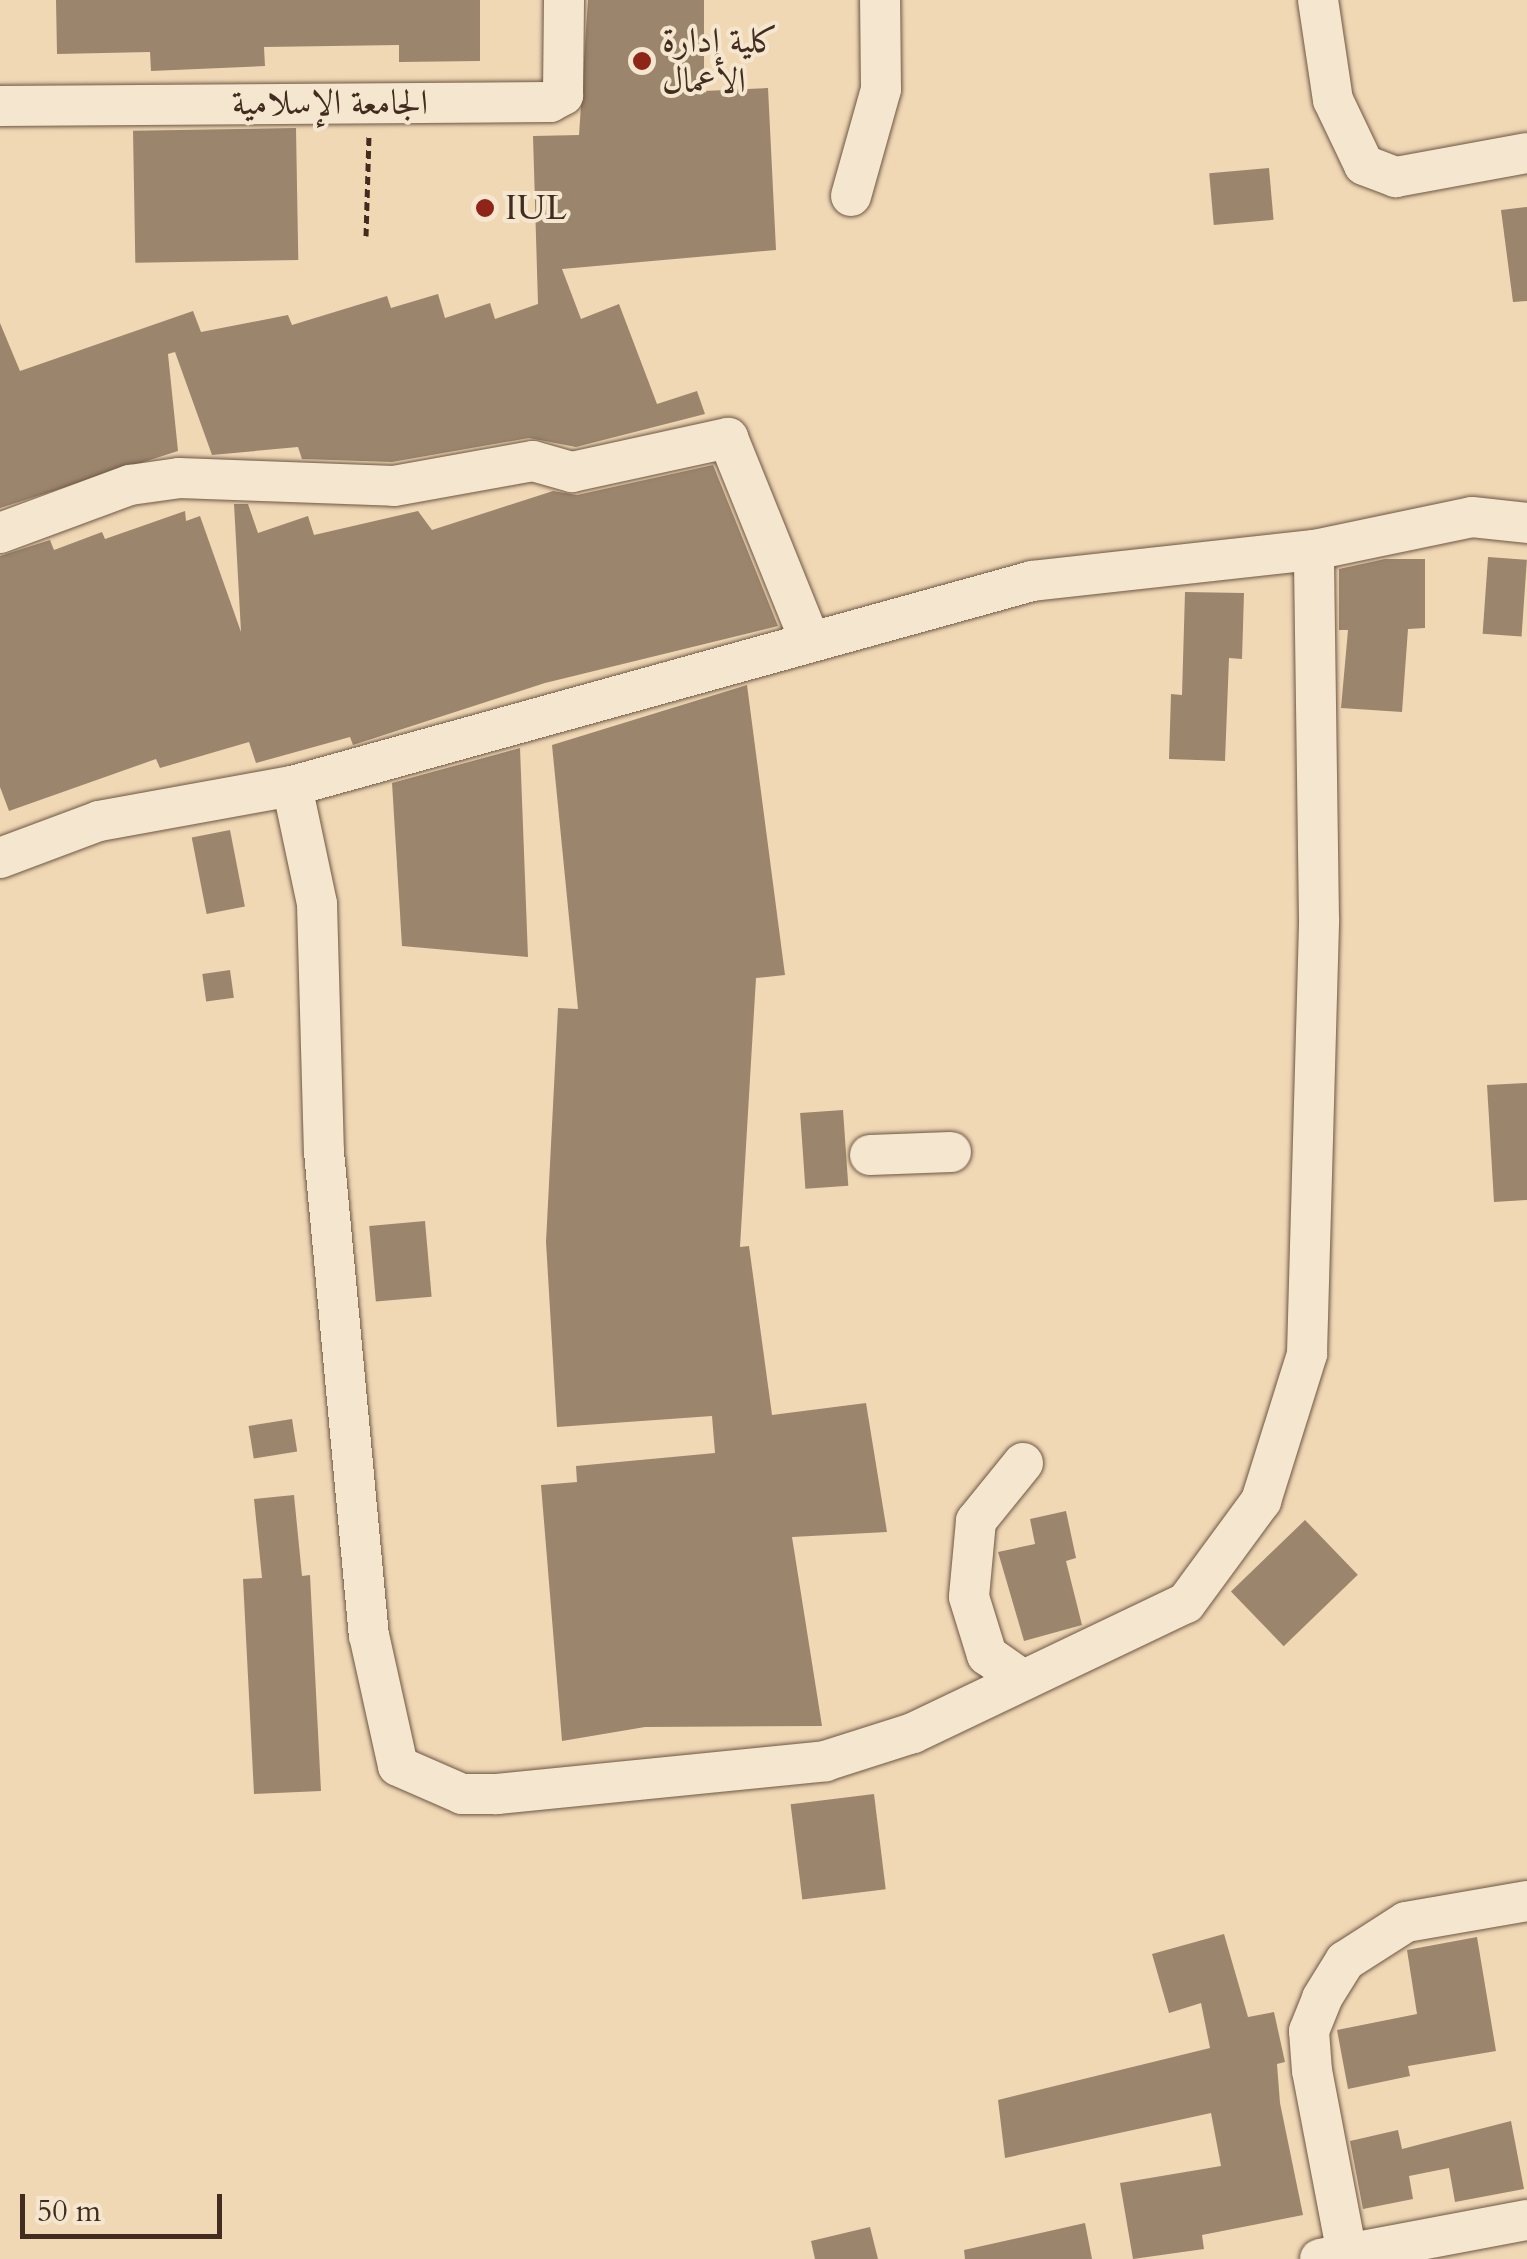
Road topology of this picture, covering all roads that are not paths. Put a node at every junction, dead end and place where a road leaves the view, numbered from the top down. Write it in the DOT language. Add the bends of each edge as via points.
graph roads {
  1 [pos="564,0"];
  2 [pos="880,0"];
  3 [pos="1318,0"];
  4 [pos="0,106"];
  5 [pos="1527,153"];
  6 [pos="851,196"];
  7 [pos="1527,523"];
  8 [pos="0,532"];
  9 [pos="1314,550"];
  10 [pos="810,641"];
  11 [pos="292,786"];
  12 [pos="0,858"];
  13 [pos="951,1152"];
  14 [pos="870,1155"];
  15 [pos="1022,1463"];
  16 [pos="1023,1680"];
  17 [pos="1527,1901"];
  18 [pos="1527,2220"];
  19 [pos="1395,2252"];
  20 [pos="1333,2256"];
  1 -- 4 [label="street, الجامعة الإسلامية" via="559,100"];
  2 -- 6 [label="street" via="881,89"];
  3 -- 5 [label="street" via="1333,100 1364,165 1396,177"];
  7 -- 9 [label="street" via="1472,517"];
  8 -- 10 [label="street" via="130,485 180,478 394,486 533,461 572,472 728,438"];
  9 -- 10 [label="street" via="1032,581"];
  9 -- 16 [label="street" via="1319,918 1300,1398 1261,1501 1186,1603"];
  10 -- 11 [label="street"];
  11 -- 12 [label="street" via="99,821"];
  11 -- 16 [label="street" via="317,904 324,1152 369,1634 398,1766 462,1794 497,1794 791,1766 913,1733"];
  13 -- 14 [label="street"];
  15 -- 16 [label="street" via="976,1521 969,1597 987,1656"];
  17 -- 20 [label="street" via="1406,1922 1345,1961 1322,1998 1309,2030"];
  18 -- 19 [label="street"];
  19 -- 20 [label="street"];
}
